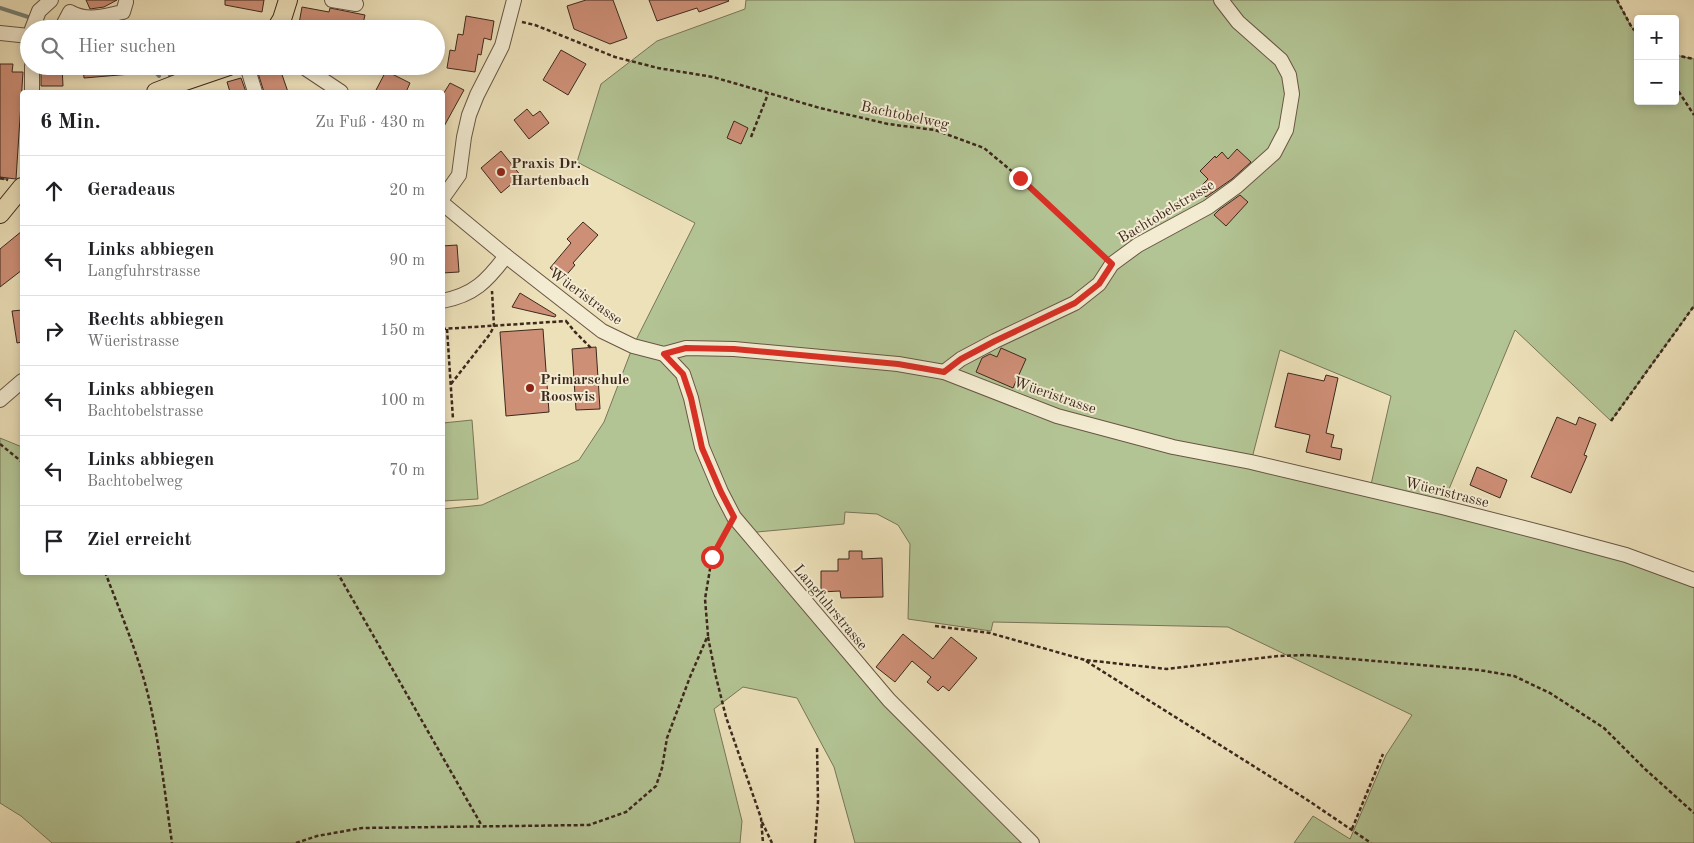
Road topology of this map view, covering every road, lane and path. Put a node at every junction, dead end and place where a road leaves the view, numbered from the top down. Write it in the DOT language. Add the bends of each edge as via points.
graph roads {
  1 [pos="52,0"];
  2 [pos="288,0"];
  3 [pos="332,0"];
  4 [pos="514,0"];
  5 [pos="1222,0"];
  6 [pos="1617,0"];
  7 [pos="126,2"];
  8 [pos="356,4"];
  9 [pos="67,15"];
  10 [pos="36,20"];
  11 [pos="281,20"];
  12 [pos="535,25"];
  13 [pos="1634,30"];
  14 [pos="0,33"];
  15 [pos="20,35"];
  16 [pos="1679,56"];
  17 [pos="1694,59"];
  18 [pos="32,75"];
  19 [pos="203,75"];
  20 [pos="250,75"];
  21 [pos="316,75"];
  22 [pos="32,90"];
  23 [pos="161,90"];
  24 [pos="254,90"];
  25 [pos="338,90"];
  26 [pos="1679,92"];
  27 [pos="768,94"];
  28 [pos="1694,115"];
  29 [pos="751,137"];
  30 [pos="20,189"];
  31 [pos="445,194"];
  32 [pos="445,205"];
  33 [pos="0,214"];
  34 [pos="506,256"];
  35 [pos="1112,264"];
  36 [pos="492,275"];
  37 [pos="445,300"];
  38 [pos="1694,306"];
  39 [pos="578,320"];
  40 [pos="566,321"];
  41 [pos="494,326"];
  42 [pos="447,329"];
  43 [pos="591,348"];
  44 [pos="664,354"];
  45 [pos="944,372"];
  46 [pos="20,383"];
  47 [pos="451,384"];
  48 [pos="0,400"];
  49 [pos="453,420"];
  50 [pos="1611,421"];
  51 [pos="0,444"];
  52 [pos="20,460"];
  53 [pos="734,517"];
  54 [pos="106,575"];
  55 [pos="339,575"];
  56 [pos="1694,580"];
  57 [pos="934,626"];
  58 [pos="708,635"];
  59 [pos="1085,660"];
  60 [pos="817,746"];
  61 [pos="1382,754"];
  62 [pos="1694,813"];
  63 [pos="761,818"];
  64 [pos="482,826"];
  65 [pos="1352,829"];
  66 [pos="172,843"];
  67 [pos="296,843"];
  68 [pos="763,843"];
  69 [pos="772,843"];
  70 [pos="815,843"];
  71 [pos="1032,843"];
  72 [pos="1371,843"];
  1 -- 10 [label="street" via="39,11"];
  2 -- 11 [label="main road"];
  3 -- 8 [label="street"];
  4 -- 31 [label="street" via="502,46 467,123 458,175"];
  5 -- 35 [label="street, Bachtobelstrasse" via="1238,22 1281,60 1289,75 1292,94 1286,130 1274,153 1237,186"];
  6 -- 13 [label="path"];
  7 -- 9 [label="street" via="123,12 94,18"];
  12 -- 27 [label="path, Bachtobelweg" via="615,57 713,78"];
  14 -- 15 [label="street"];
  16 -- 17 [label="path"];
  18 -- 22 [label="street"];
  19 -- 23 [label="main road"];
  20 -- 24 [label="street"];
  21 -- 25 [label="street"];
  26 -- 28 [label="path"];
  27 -- 29 [label="path"];
  27 -- 35 [label="path, Bachtobelweg" via="888,124 935,130 984,148"];
  30 -- 33 [label="main road"];
  32 -- 34 [label="street, Wüeristrasse"];
  34 -- 36 [label="street"];
  34 -- 39 [label="street, Wüeristrasse"];
  35 -- 45 [label="street, Bachtobelstrasse" via="1099,284 1075,303 995,341"];
  36 -- 37 [label="street" via="471,292"];
  36 -- 41 [label="path"];
  38 -- 50 [label="path"];
  39 -- 40 [label="path"];
  39 -- 40 [label="path"];
  39 -- 44 [label="street, Wüeristrasse" via="633,346"];
  40 -- 41 [label="path"];
  40 -- 43 [label="path"];
  41 -- 42 [label="path"];
  41 -- 47 [label="path"];
  42 -- 47 [label="path"];
  44 -- 45 [label="street, Wüeristrasse" via="686,348 734,349 898,364"];
  44 -- 53 [label="street, Langfuhrstrasse" via="683,374 702,448"];
  45 -- 56 [label="street, Wüeristrasse" via="1057,416 1173,447 1442,506 1626,555"];
  46 -- 48 [label="street"];
  47 -- 49 [label="path"];
  51 -- 52 [label="path"];
  53 -- 58 [label="path" via="712,557 705,598"];
  53 -- 71 [label="street, Langfuhrstrasse" via="889,700"];
  54 -- 66 [label="path" via="149,699"];
  55 -- 64 [label="path"];
  57 -- 59 [label="path" via="990,633"];
  58 -- 63 [label="path" via="726,717"];
  58 -- 64 [label="path" via="667,738 656,786 626,812 589,825"];
  59 -- 62 [label="path" via="1167,668 1306,655 1514,676 1550,693 1604,728"];
  59 -- 65 [label="path"];
  60 -- 70 [label="path"];
  61 -- 65 [label="path"];
  63 -- 68 [label="path"];
  63 -- 69 [label="path"];
  64 -- 67 [label="path" via="362,828"];
  65 -- 72 [label="path"];
}
